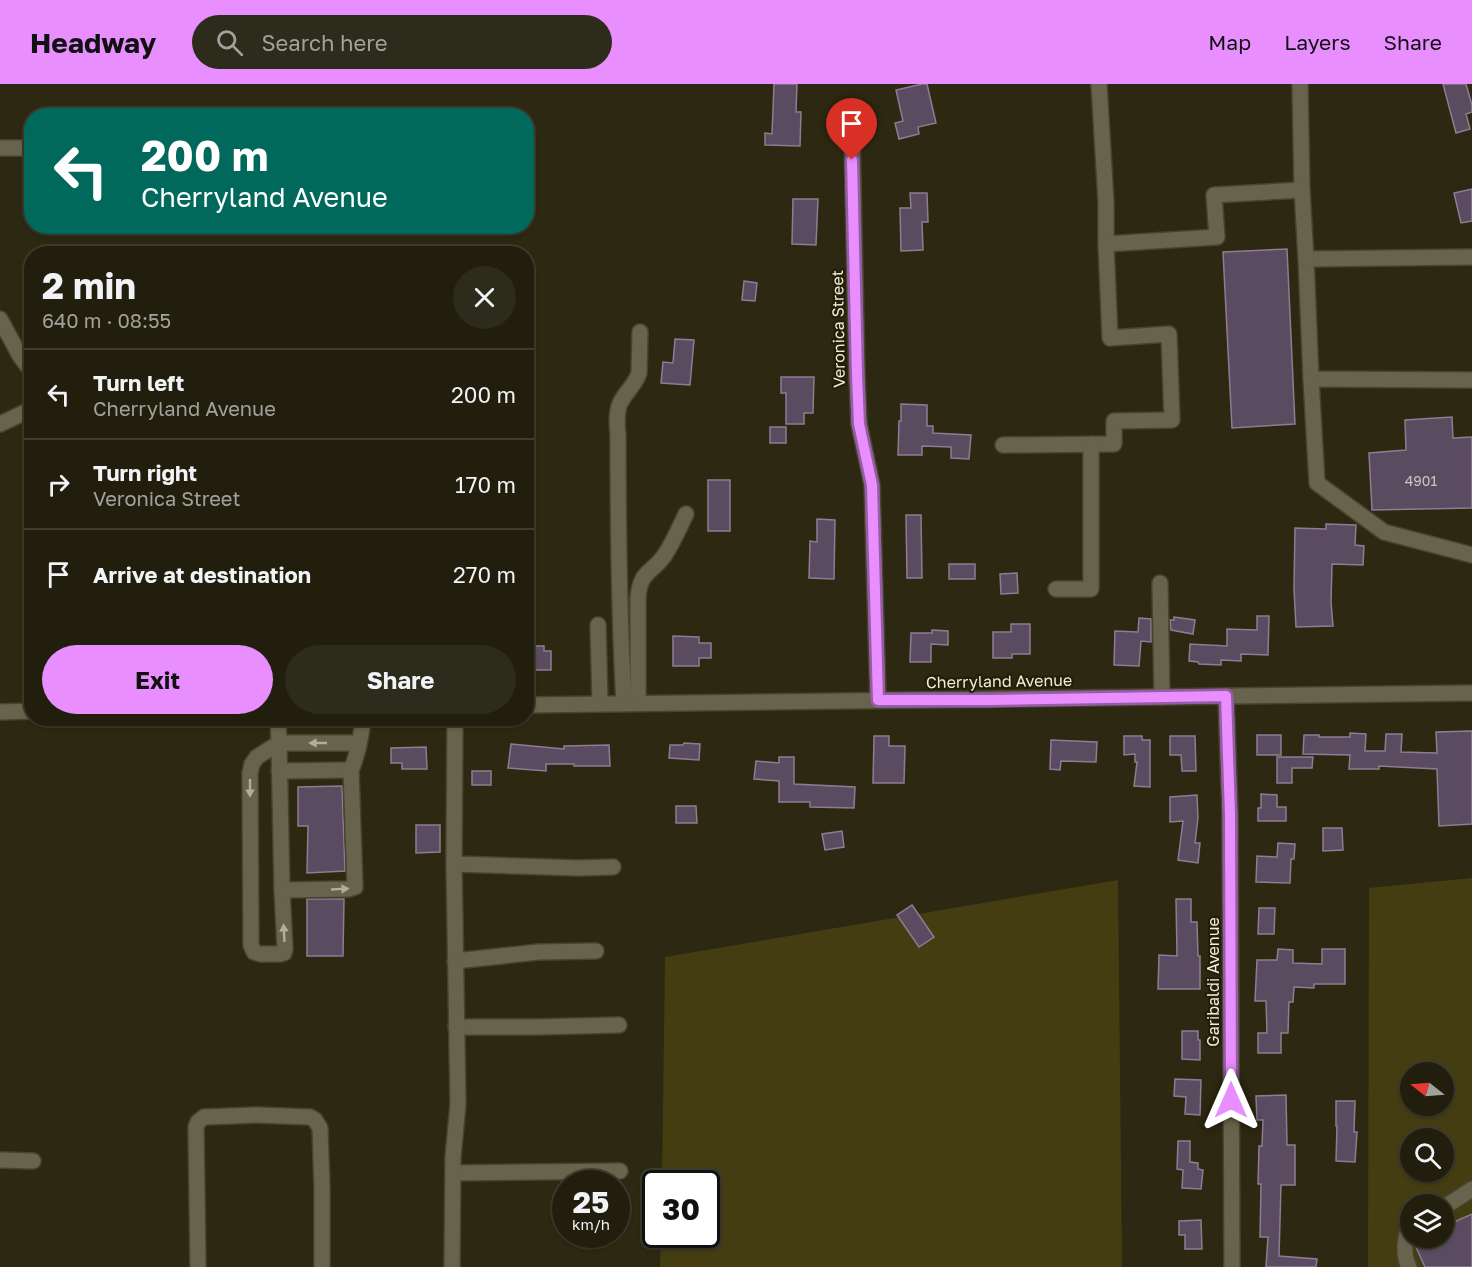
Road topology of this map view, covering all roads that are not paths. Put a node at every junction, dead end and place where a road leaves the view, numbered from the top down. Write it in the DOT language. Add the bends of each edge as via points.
graph roads {
  1 [pos="1100,84"];
  2 [pos="1300,84"];
  3 [pos="852,136"];
  4 [pos="0,148"];
  5 [pos="24,148"];
  6 [pos="1302,190"];
  7 [pos="1106,244"];
  8 [pos="1472,256"];
  9 [pos="1306,259"];
  10 [pos="0,319"];
  11 [pos="640,332"];
  12 [pos="24,361"];
  13 [pos="1311,379"];
  14 [pos="1472,380"];
  15 [pos="24,413"];
  16 [pos="0,424"];
  17 [pos="1090,444"];
  18 [pos="1003,445"];
  19 [pos="686,514"];
  20 [pos="1472,555"];
  21 [pos="1160,583"];
  22 [pos="1056,590"];
  23 [pos="598,625"];
  24 [pos="1472,693"];
  25 [pos="1226,696"];
  26 [pos="1162,697"];
  27 [pos="878,700"];
  28 [pos="631,703"];
  29 [pos="600,704"];
  30 [pos="534,705"];
  31 [pos="24,711"];
  32 [pos="0,712"];
  33 [pos="278,726"];
  34 [pos="363,726"];
  35 [pos="455,726"];
  36 [pos="279,743"];
  37 [pos="358,743"];
  38 [pos="351,770"];
  39 [pos="279,771"];
  40 [pos="454,864"];
  41 [pos="613,867"];
  42 [pos="282,890"];
  43 [pos="596,951"];
  44 [pos="455,961"];
  45 [pos="619,1025"];
  46 [pos="456,1027"];
  47 [pos="0,1160"];
  48 [pos="33,1161"];
  49 [pos="552,1172"];
  50 [pos="453,1173"];
  51 [pos="1472,1189"];
  52 [pos="1454,1201"];
  53 [pos="1405,1248"];
  54 [pos="198,1267"];
  55 [pos="322,1267"];
  56 [pos="452,1267"];
  57 [pos="1232,1267"];
  58 [pos="1409,1267"];
  1 -- 7 [label="street"];
  2 -- 6 [label="street"];
  3 -- 27 [label="street, Veronica Street" via="857,384 859,424 872,485"];
  4 -- 5 [label="street"];
  6 -- 7 [label="street" via="1214,195 1217,237"];
  6 -- 9 [label="street"];
  7 -- 17 [label="street" via="1110,338 1169,334 1172,420 1114,421 1114,444"];
  8 -- 9 [label="street"];
  9 -- 13 [label="street"];
  10 -- 12 [label="street"];
  11 -- 28 [label="street" via="639,373 619,405 617,420 619,617"];
  13 -- 14 [label="street"];
  13 -- 20 [label="street" via="1317,483 1384,532"];
  15 -- 16 [label="street"];
  17 -- 18 [label="street"];
  17 -- 22 [label="street" via="1091,590"];
  19 -- 28 [label="street" via="663,558 640,582"];
  21 -- 26 [label="street"];
  23 -- 29 [label="street"];
  24 -- 25 [label="street, Cherryland Avenue"];
  25 -- 26 [label="street, Cherryland Avenue"];
  25 -- 57 [label="street, Garibaldi Avenue"];
  26 -- 27 [label="street, Cherryland Avenue"];
  27 -- 28 [label="street, Cherryland Avenue"];
  28 -- 29 [label="street, Cherryland Avenue"];
  29 -- 30 [label="street, Cherryland Avenue"];
  31 -- 32 [label="street"];
  33 -- 36 [label="street"];
  34 -- 37 [label="street"];
  35 -- 40 [label="street"];
  37 -- 36 [label="street, one-way"];
  36 -- 39 [label="street"];
  36 -- 42 [label="street, one-way" via="257,757 250,773 254,952 284,953"];
  37 -- 38 [label="street"];
  38 -- 39 [label="street"];
  42 -- 38 [label="street, one-way" via="355,887"];
  39 -- 42 [label="street"];
  40 -- 41 [label="street"];
  40 -- 44 [label="street"];
  43 -- 44 [label="street" via="539,952"];
  44 -- 46 [label="street"];
  45 -- 46 [label="street"];
  46 -- 50 [label="street" via="458,1104"];
  47 -- 48 [label="street"];
  49 -- 50 [label="street"];
  50 -- 56 [label="street"];
  51 -- 52 [label="street"];
  53 -- 58 [label="street"];
  54 -- 55 [label="street" via="196,1127 204,1117 257,1115 310,1117 320,1128"];
}
